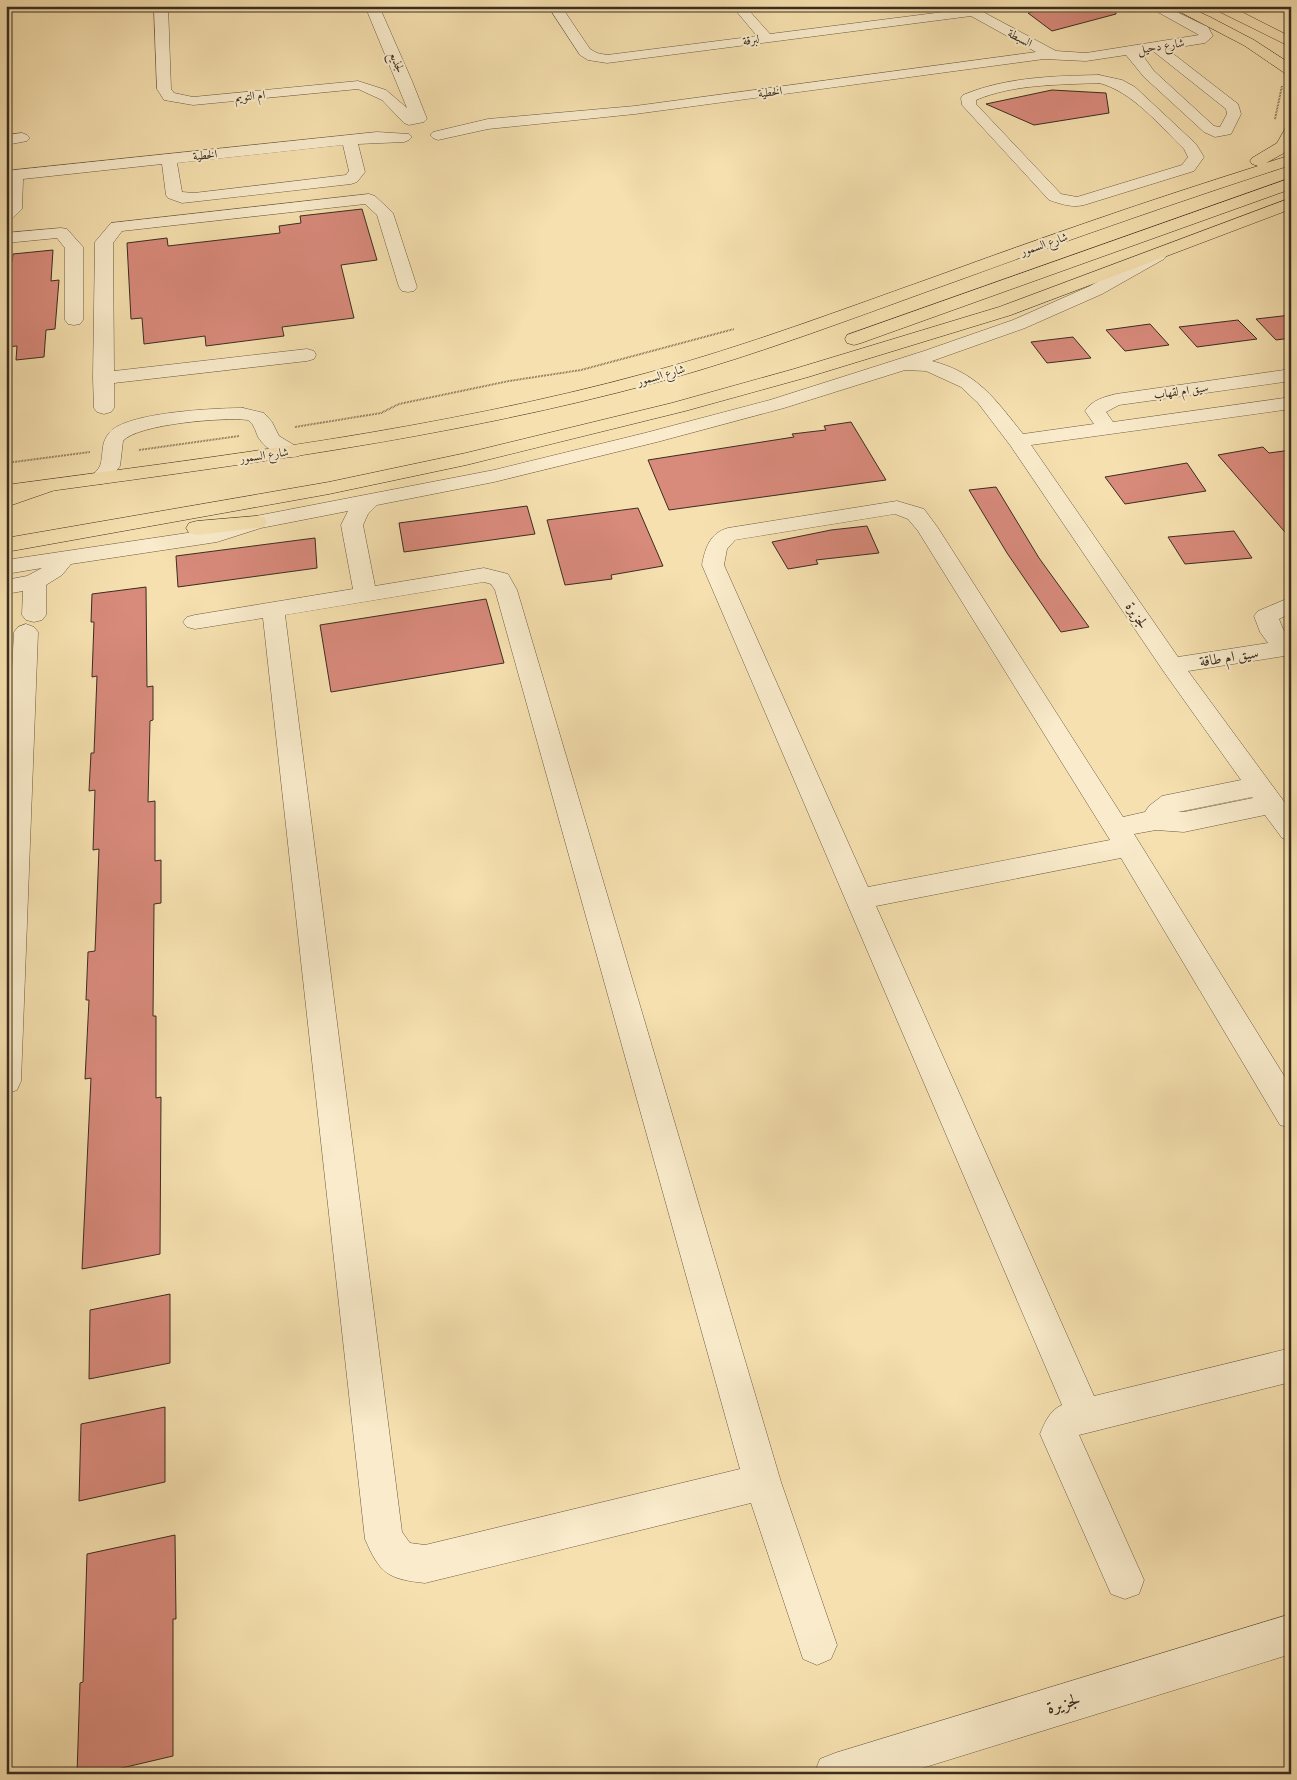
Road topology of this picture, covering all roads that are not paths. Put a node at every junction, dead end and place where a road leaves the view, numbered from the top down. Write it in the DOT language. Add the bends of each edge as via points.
graph roads {
  1 [pos="160,6"];
  2 [pos="372,6"];
  3 [pos="554,6"];
  4 [pos="738,6"];
  5 [pos="1153,6"];
  6 [pos="1175,6"];
  7 [pos="1198,6"];
  8 [pos="1219,6"];
  9 [pos="967,9"];
  10 [pos="1212,22"];
  11 [pos="766,38"];
  12 [pos="1291,43"];
  13 [pos="1156,47"];
  14 [pos="1130,50"];
  15 [pos="1052,55"];
  16 [pos="1291,55"];
  17 [pos="1030,57"];
  18 [pos="1291,71"];
  19 [pos="967,75"];
  20 [pos="1070,80"];
  21 [pos="1285,82"];
  22 [pos="998,88"];
  23 [pos="419,129"];
  24 [pos="1291,130"];
  25 [pos="349,140"];
  26 [pos="168,159"];
  27 [pos="1291,160"];
  28 [pos="9,174"];
  29 [pos="1242,176"];
  30 [pos="1291,184"];
  31 [pos="222,195"];
  32 [pos="1291,203"];
  33 [pos="1291,214"];
  34 [pos="6,215"];
  35 [pos="223,215"];
  36 [pos="6,238"];
  37 [pos="1158,255"];
  38 [pos="408,286"];
  39 [pos="74,320"];
  40 [pos="971,354"];
  41 [pos="307,355"];
  42 [pos="895,366"];
  43 [pos="1291,375"];
  44 [pos="103,378"];
  45 [pos="985,399"];
  46 [pos="1291,403"];
  47 [pos="678,407"];
  48 [pos="104,408"];
  49 [pos="1108,428"];
  50 [pos="1018,441"];
  51 [pos="292,452"];
  52 [pos="101,478"];
  53 [pos="48,486"];
  54 [pos="6,491"];
  55 [pos="370,500"];
  56 [pos="6,501"];
  57 [pos="315,511"];
  58 [pos="256,522"];
  59 [pos="352,525"];
  60 [pos="8,545"];
  61 [pos="63,558"];
  62 [pos="6,567"];
  63 [pos="35,581"];
  64 [pos="6,587"];
  65 [pos="365,594"];
  66 [pos="1291,604"];
  67 [pos="273,609"];
  68 [pos="195,622"];
  69 [pos="1289,647"];
  70 [pos="16,661"];
  71 [pos="1172,666"];
  72 [pos="1265,795"];
  73 [pos="1291,830"];
  74 [pos="1122,838"];
  75 [pos="860,899"];
  76 [pos="9,937"];
  77 [pos="6,1081"];
  78 [pos="1291,1115"];
  79 [pos="1291,1365"];
  80 [pos="1085,1416"];
  81 [pos="762,1482"];
  82 [pos="1125,1580"];
  83 [pos="1291,1634"];
  84 [pos="817,1644"];
  85 [pos="835,1774"];
  1 -- 23 [label="street, ام التويم" via="164,90 169,96 192,101 358,85 392,99"];
  2 -- 23 [label="street, لجذيع" via="405,80"];
  3 -- 11 [label="street, لبرقة" via="586,52 600,58 622,58"];
  4 -- 11 [label="street"];
  5 -- 13 [label="street, شارع دحيل" via="1206,33 1200,40"];
  6 -- 10 [label="main road"];
  7 -- 16 [label="main road"];
  8 -- 12 [label="main road"];
  9 -- 11 [label="street, لبرقة"];
  9 -- 15 [label="street, السبطة"];
  10 -- 18 [label="main road"];
  10 -- 21 [label="main road"];
  13 -- 14 [label="street, شارع دحيل"];
  13 -- 14 [label="street" via="1232,107 1234,114 1226,131 1209,129 1149,74"];
  14 -- 15 [label="street, شارع دحيل" via="1080,57"];
  15 -- 17 [label="street, الخطية"];
  17 -- 19 [label="street, الخطية"];
  17 -- 20 [label="street" via="1054,67"];
  19 -- 22 [label="street"];
  19 -- 23 [label="street, الخطية" via="608,114"];
  20 -- 22 [label="street"];
  20 -- 22 [label="street" via="1099,79 1130,90 1192,147 1196,157 1188,168 1086,200 1067,201 1055,197 969,105 968,98"];
  23 -- 25 [label="street, الخطية"];
  23 -- 28 [label="street, الخطية"];
  24 -- 29 [label="main road" via="1282,147 1252,164"];
  25 -- 26 [label="street, الخطية"];
  25 -- 31 [label="street" via="357,172 351,179"];
  26 -- 28 [label="street, الخطية"];
  26 -- 31 [label="street" via="174,195 188,198"];
  27 -- 29 [label="main road, شارع السمور"];
  28 -- 34 [label="street" via="14,209"];
  29 -- 51 [label="main road, شارع السمور" via="810,328 652,378 505,414"];
  30 -- 47 [label="main road" via="757,372"];
  31 -- 35 [label="street"];
  32 -- 37 [label="main road"];
  33 -- 37 [label="main road" via="1203,244"];
  35 -- 38 [label="street" via="369,199 385,213"];
  35 -- 44 [label="street" via="117,227 104,242"];
  36 -- 39 [label="street" via="61,233 74,247"];
  37 -- 40 [label="street"];
  37 -- 47 [label="main road" via="1005,311"];
  40 -- 42 [label="street"];
  40 -- 45 [label="street, لجزيرة"];
  41 -- 44 [label="street"];
  42 -- 45 [label="street, لجزيرة" via="929,366 968,383"];
  42 -- 55 [label="street" via="778,404 650,438 494,476"];
  43 -- 49 [label="street, سيق ام لقهاب" via="1116,400 1095,411"];
  44 -- 48 [label="street"];
  45 -- 50 [label="street, لجزيرة"];
  46 -- 49 [label="street, سيق ام لقهاب"];
  47 -- 60 [label="main road" via="466,459 339,486"];
  49 -- 50 [label="street, سيق ام لقهاب"];
  50 -- 71 [label="street, لجزيرة"];
  51 -- 52 [label="main road, شارع السمور"];
  51 -- 52 [label="street" via="278,446 259,418 229,412 137,425 121,432 113,441 111,466"];
  52 -- 53 [label="main road, شارع السمور"];
  53 -- 54 [label="main road, شارع السمور"];
  53 -- 56 [label="main road"];
  55 -- 57 [label="street"];
  55 -- 59 [label="street" via="358,512"];
  57 -- 58 [label="street"];
  57 -- 59 [label="street"];
  58 -- 60 [label="main road" via="103,539"];
  58 -- 61 [label="street" via="202,538"];
  59 -- 65 [label="street"];
  61 -- 62 [label="street"];
  61 -- 63 [label="street" via="51,574"];
  63 -- 64 [label="street"];
  63 -- 70 [label="street" via="30,623"];
  65 -- 67 [label="street"];
  65 -- 81 [label="street" via="484,574 500,579 506,590"];
  66 -- 69 [label="street, سيق ام طاقة" via="1266,616 1272,632"];
  67 -- 68 [label="street"];
  67 -- 81 [label="street" via="384,1539 400,1561 425,1564"];
  69 -- 71 [label="street, سيق ام طاقة"];
  70 -- 76 [label="street"];
  71 -- 72 [label="street, لجزيرة"];
  72 -- 73 [label="street, لجزيرة"];
  72 -- 74 [label="street" via="1184,822 1156,820"];
  74 -- 75 [label="street"];
  74 -- 75 [label="street" via="916,514 897,508 728,535 716,547 713,565"];
  74 -- 78 [label="street"];
  75 -- 80 [label="street"];
  76 -- 77 [label="street"];
  79 -- 80 [label="street"];
  80 -- 82 [label="street" via="1068,1420 1058,1434"];
  81 -- 84 [label="street"];
  83 -- 85 [label="street, لجزيرة"];
}
